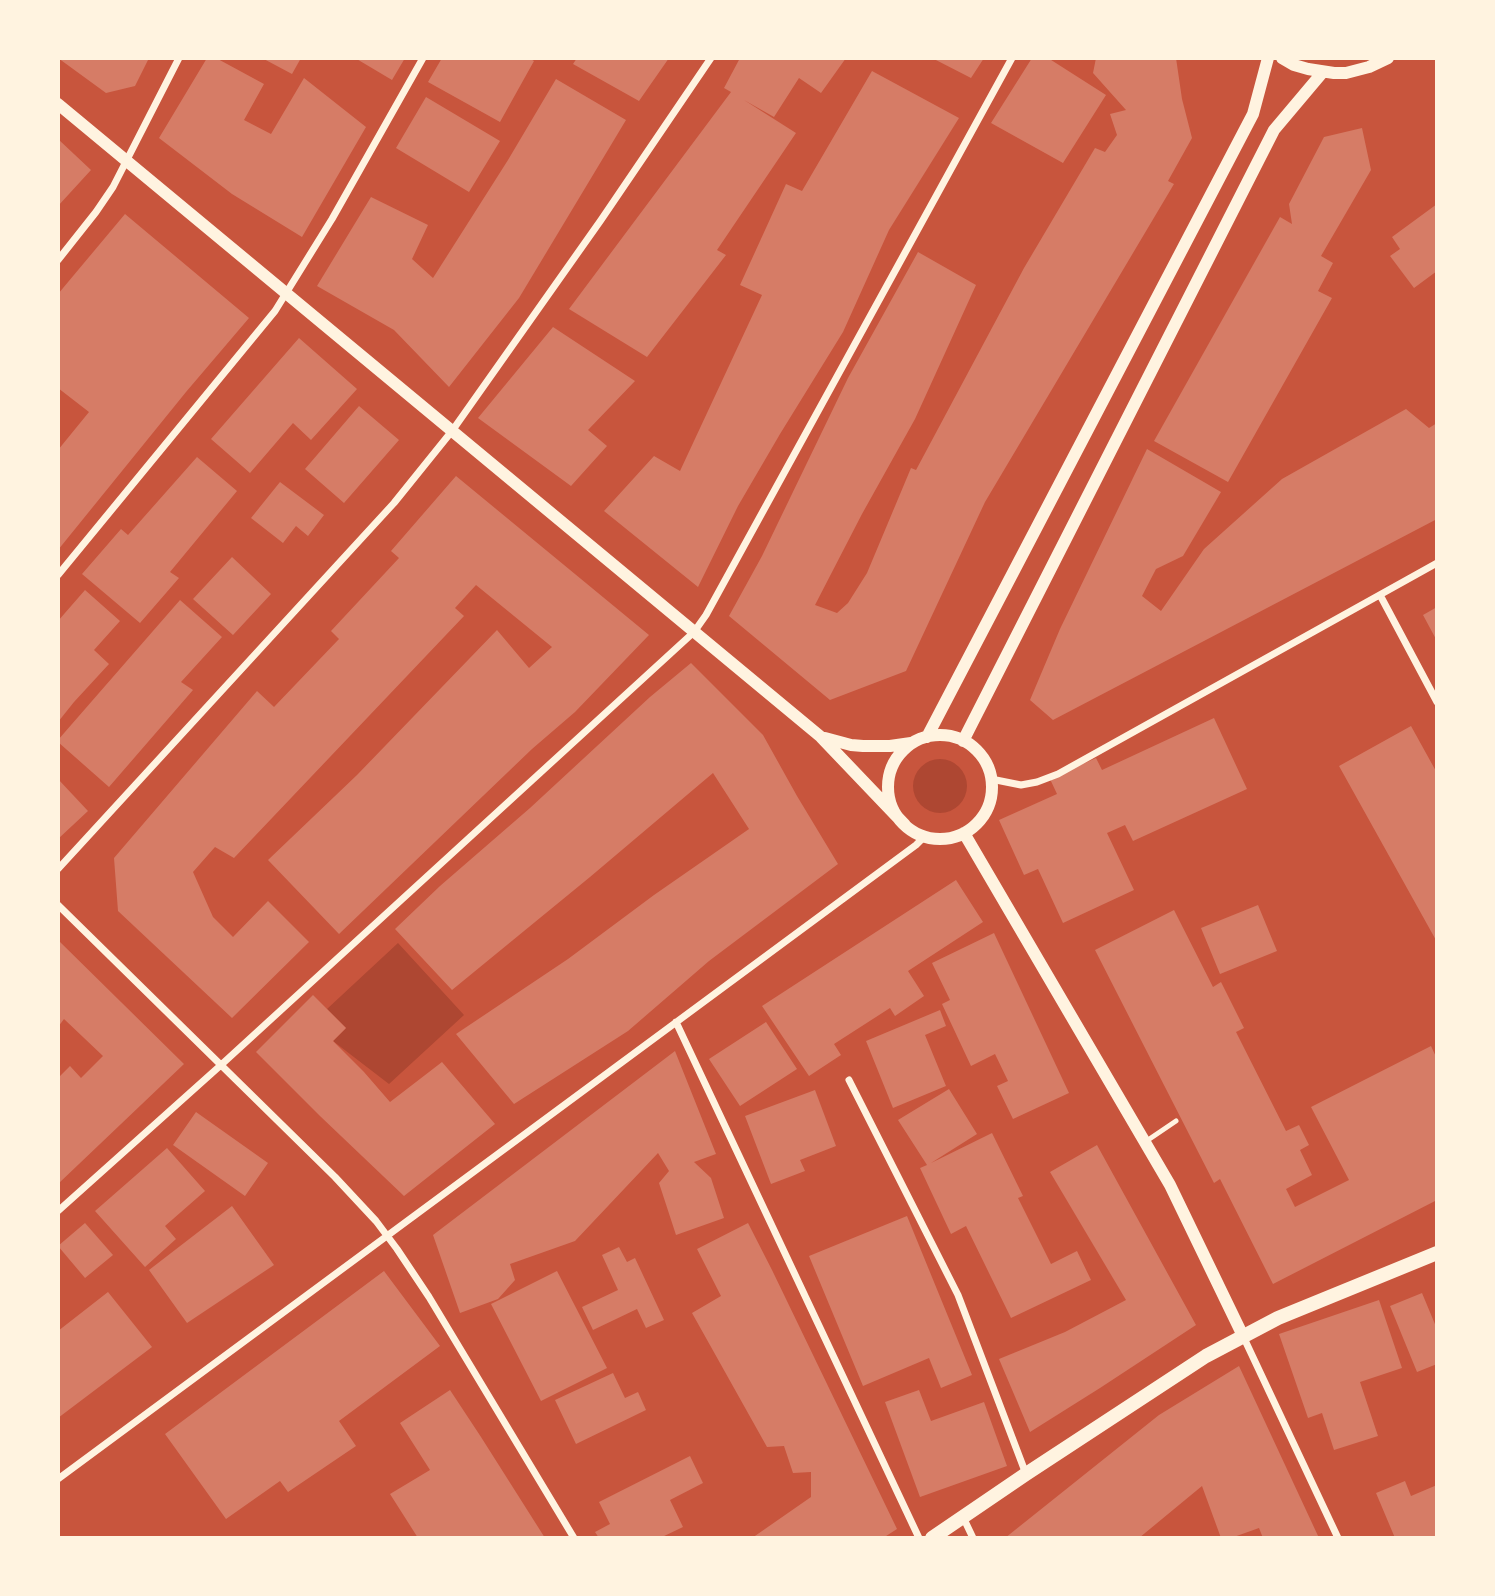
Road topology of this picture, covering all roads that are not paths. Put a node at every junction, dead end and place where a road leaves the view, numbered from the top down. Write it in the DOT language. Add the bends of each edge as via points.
graph roads {
  1 [pos="179,58"];
  2 [pos="424,58"];
  3 [pos="711,58"];
  4 [pos="1012,58"];
  5 [pos="1268,58"];
  6 [pos="1282,58"];
  7 [pos="1388,58"];
  8 [pos="1322,73"];
  9 [pos="58,104"];
  10 [pos="127,161"];
  11 [pos="58,260"];
  12 [pos="285,294"];
  13 [pos="452,431"];
  14 [pos="1437,563"];
  15 [pos="58,575"];
  16 [pos="1380,595"];
  17 [pos="694,632"];
  18 [pos="1437,702"];
  19 [pos="821,737"];
  20 [pos="927,737"];
  21 [pos="963,741"];
  22 [pos="912,743"];
  23 [pos="991,779"];
  24 [pos="905,825"];
  25 [pos="964,833"];
  26 [pos="925,836"];
  27 [pos="58,869"];
  28 [pos="58,905"];
  29 [pos="676,1022"];
  30 [pos="221,1065"];
  31 [pos="849,1080"];
  32 [pos="1176,1122"];
  33 [pos="1145,1142"];
  34 [pos="58,1211"];
  35 [pos="387,1236"];
  36 [pos="1437,1253"];
  37 [pos="1242,1336"];
  38 [pos="1026,1474"];
  39 [pos="58,1479"];
  40 [pos="963,1517"];
  41 [pos="574,1538"];
  42 [pos="919,1538"];
  43 [pos="932,1538"];
  44 [pos="973,1538"];
  45 [pos="1338,1538"];
  1 -- 10 [label="street"];
  2 -- 12 [label="street"];
  3 -- 13 [label="street"];
  4 -- 17 [label="street"];
  5 -- 20 [label="street" via="1253,114"];
  6 -- 8 [label="street"];
  7 -- 8 [label="street" via="1357,71"];
  8 -- 21 [label="street" via="1273,130"];
  9 -- 10 [label="street"];
  10 -- 11 [label="street" via="96,212"];
  10 -- 12 [label="street"];
  12 -- 13 [label="street"];
  12 -- 15 [label="street"];
  13 -- 17 [label="street"];
  13 -- 27 [label="street" via="394,503"];
  14 -- 16 [label="street"];
  16 -- 18 [label="street"];
  16 -- 23 [label="street" via="1058,774 1021,785"];
  17 -- 19 [label="street"];
  17 -- 30 [label="street"];
  19 -- 22 [label="street" via="863,746"];
  19 -- 24 [label="street"];
  20 -- 21 [label="street"];
  20 -- 22 [label="street"];
  21 -- 23 [label="street" via="982,756"];
  22 -- 24 [label="street" via="896,760 888,782 892,806"];
  23 -- 25 [label="street" via="986,811"];
  24 -- 26 [label="street"];
  25 -- 26 [label="street" via="949,838"];
  25 -- 33 [label="street"];
  26 -- 29 [label="street"];
  28 -- 30 [label="street"];
  29 -- 35 [label="street"];
  29 -- 42 [label="street"];
  30 -- 34 [label="street"];
  30 -- 35 [label="street" via="353,1195"];
  31 -- 38 [label="street" via="958,1295"];
  32 -- 33 [label="lane"];
  33 -- 37 [label="street"];
  35 -- 39 [label="street"];
  35 -- 41 [label="street"];
  36 -- 37 [label="main road"];
  37 -- 38 [label="main road"];
  37 -- 45 [label="street"];
  38 -- 40 [label="main road"];
  40 -- 43 [label="main road"];
  40 -- 44 [label="street"];
}
